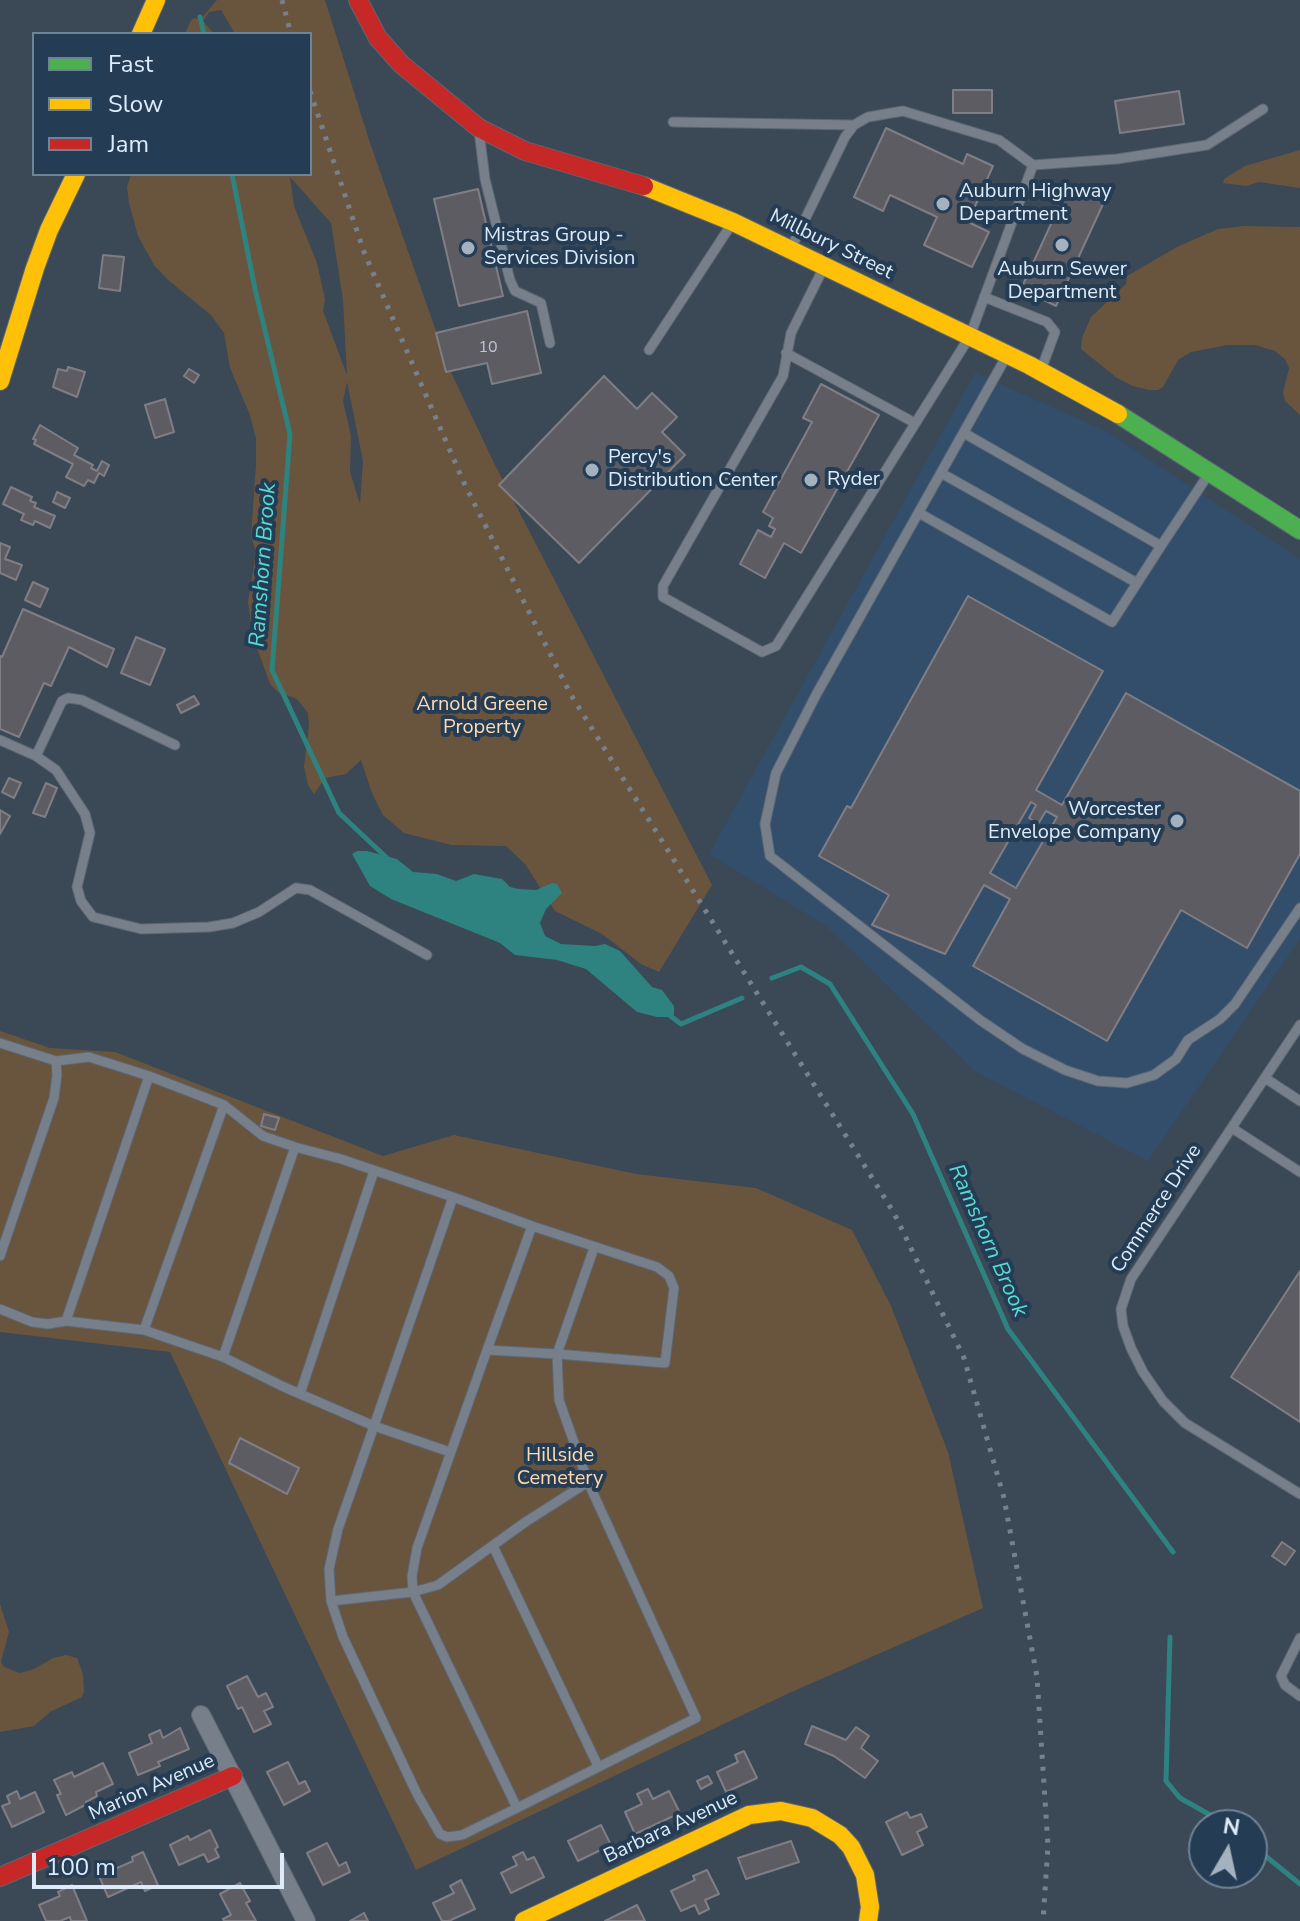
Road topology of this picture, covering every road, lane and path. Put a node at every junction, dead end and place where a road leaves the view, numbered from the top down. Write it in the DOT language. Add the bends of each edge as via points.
graph roads {
  1 [pos="156,0"];
  2 [pos="358,0"];
  3 [pos="142,32"];
  4 [pos="1263,109"];
  5 [pos="673,122"];
  6 [pos="854,125"];
  7 [pos="479,128"];
  8 [pos="1033,165"];
  9 [pos="75,176"];
  10 [pos="733,222"];
  11 [pos="791,250"];
  12 [pos="825,266"];
  13 [pos="984,297"];
  14 [pos="970,336"];
  15 [pos="550,343"];
  16 [pos="649,350"];
  17 [pos="786,353"];
  18 [pos="1008,354"];
  19 [pos="1040,370"];
  20 [pos="0,381"];
  21 [pos="915,423"];
  22 [pos="964,433"];
  23 [pos="1210,471"];
  24 [pos="941,473"];
  25 [pos="919,513"];
  26 [pos="1300,530"];
  27 [pos="1161,546"];
  28 [pos="1137,583"];
  29 [pos="0,740"];
  30 [pos="175,745"];
  31 [pos="36,756"];
  32 [pos="1300,908"];
  33 [pos="427,955"];
  34 [pos="1300,1025"];
  35 [pos="0,1043"];
  36 [pos="56,1061"];
  37 [pos="149,1076"];
  38 [pos="1265,1078"];
  39 [pos="1300,1101"];
  40 [pos="224,1105"];
  41 [pos="1232,1128"];
  42 [pos="295,1147"];
  43 [pos="374,1171"];
  44 [pos="1300,1172"];
  45 [pos="453,1197"];
  46 [pos="532,1226"];
  47 [pos="594,1248"];
  48 [pos="0,1256"];
  49 [pos="0,1309"];
  50 [pos="66,1321"];
  51 [pos="144,1330"];
  52 [pos="487,1350"];
  53 [pos="557,1354"];
  54 [pos="223,1357"];
  55 [pos="300,1394"];
  56 [pos="374,1426"];
  57 [pos="450,1452"];
  58 [pos="588,1482"];
  59 [pos="1300,1494"];
  60 [pos="493,1546"];
  61 [pos="413,1592"];
  62 [pos="331,1601"];
  63 [pos="1300,1638"];
  64 [pos="1300,1696"];
  65 [pos="201,1715"];
  66 [pos="598,1766"];
  67 [pos="233,1776"];
  68 [pos="517,1808"];
  69 [pos="0,1877"];
  70 [pos="306,1921"];
  71 [pos="524,1921"];
  72 [pos="868,1921"];
  1 -- 3 [label="street"];
  2 -- 7 [label="street, Millbury Street" via="397,60"];
  4 -- 8 [label="lane" via="1207,145"];
  5 -- 6 [label="lane"];
  6 -- 8 [label="lane" via="903,111 999,140"];
  6 -- 11 [label="lane"];
  7 -- 10 [label="street, Millbury Street" via="525,151 660,191"];
  7 -- 15 [label="lane" via="485,179 510,280 515,291 541,303"];
  8 -- 13 [label="lane"];
  9 -- 20 [label="street" via="46,239"];
  10 -- 11 [label="street, Millbury Street"];
  10 -- 16 [label="lane"];
  11 -- 12 [label="street, Millbury Street"];
  12 -- 14 [label="street, Millbury Street"];
  12 -- 17 [label="lane"];
  13 -- 14 [label="lane"];
  13 -- 19 [label="lane" via="1047,322 1055,332"];
  14 -- 18 [label="street, Millbury Street"];
  14 -- 21 [label="lane"];
  17 -- 21 [label="lane"];
  17 -- 21 [label="lane" via="783,376 663,586 663,597 762,652 776,646"];
  18 -- 19 [label="street, Millbury Street"];
  18 -- 22 [label="lane"];
  19 -- 23 [label="street, Millbury Street"];
  22 -- 24 [label="lane"];
  22 -- 27 [label="lane"];
  23 -- 26 [label="street, Millbury Street"];
  23 -- 27 [label="lane"];
  24 -- 25 [label="lane"];
  24 -- 28 [label="lane"];
  25 -- 28 [label="lane" via="1112,622"];
  25 -- 32 [label="lane" via="776,773 765,824 770,856 980,1020 1023,1049 1098,1081 1127,1083 1154,1075 1176,1059 1188,1040 1235,1004"];
  27 -- 28 [label="lane"];
  29 -- 31 [label="lane"];
  30 -- 31 [label="lane" via="68,698"];
  31 -- 33 [label="lane" via="56,770 85,814 90,833 77,887 93,917 141,929 209,927 259,912 296,888 310,890"];
  34 -- 38 [label="lane, Commerce Drive"];
  35 -- 36 [label="lane"];
  36 -- 37 [label="lane" via="89,1057"];
  36 -- 48 [label="lane" via="54,1098"];
  37 -- 40 [label="lane"];
  37 -- 50 [label="lane"];
  38 -- 39 [label="lane"];
  38 -- 41 [label="lane, Commerce Drive"];
  40 -- 42 [label="lane" via="263,1136"];
  40 -- 51 [label="lane"];
  41 -- 44 [label="lane"];
  41 -- 59 [label="lane, Commerce Drive" via="1131,1279 1122,1317 1136,1360 1185,1423"];
  42 -- 43 [label="lane"];
  42 -- 54 [label="lane"];
  43 -- 45 [label="lane"];
  43 -- 55 [label="lane"];
  45 -- 46 [label="lane"];
  45 -- 56 [label="lane"];
  46 -- 47 [label="lane"];
  46 -- 52 [label="lane"];
  47 -- 53 [label="lane"];
  47 -- 53 [label="lane" via="657,1267 669,1276 674,1288 665,1363"];
  49 -- 50 [label="lane" via="32,1322"];
  50 -- 51 [label="lane"];
  51 -- 54 [label="lane"];
  52 -- 53 [label="lane"];
  52 -- 57 [label="lane"];
  53 -- 58 [label="lane" via="559,1400"];
  54 -- 55 [label="lane"];
  55 -- 56 [label="lane"];
  56 -- 57 [label="lane"];
  56 -- 62 [label="lane" via="338,1529 329,1569"];
  57 -- 61 [label="lane" via="417,1548"];
  58 -- 60 [label="lane"];
  58 -- 66 [label="lane" via="696,1718"];
  60 -- 61 [label="lane" via="438,1585"];
  60 -- 66 [label="lane"];
  61 -- 62 [label="lane"];
  61 -- 68 [label="lane"];
  62 -- 68 [label="lane" via="440,1834 462,1835"];
  63 -- 64 [label="lane" via="1281,1676"];
  65 -- 67 [label="street"];
  66 -- 68 [label="lane"];
  67 -- 69 [label="street, Marion Avenue"];
  67 -- 70 [label="street"];
  71 -- 72 [label="street, Barbara Avenue" via="734,1821 781,1811 827,1825 851,1847 865,1875"];
}
